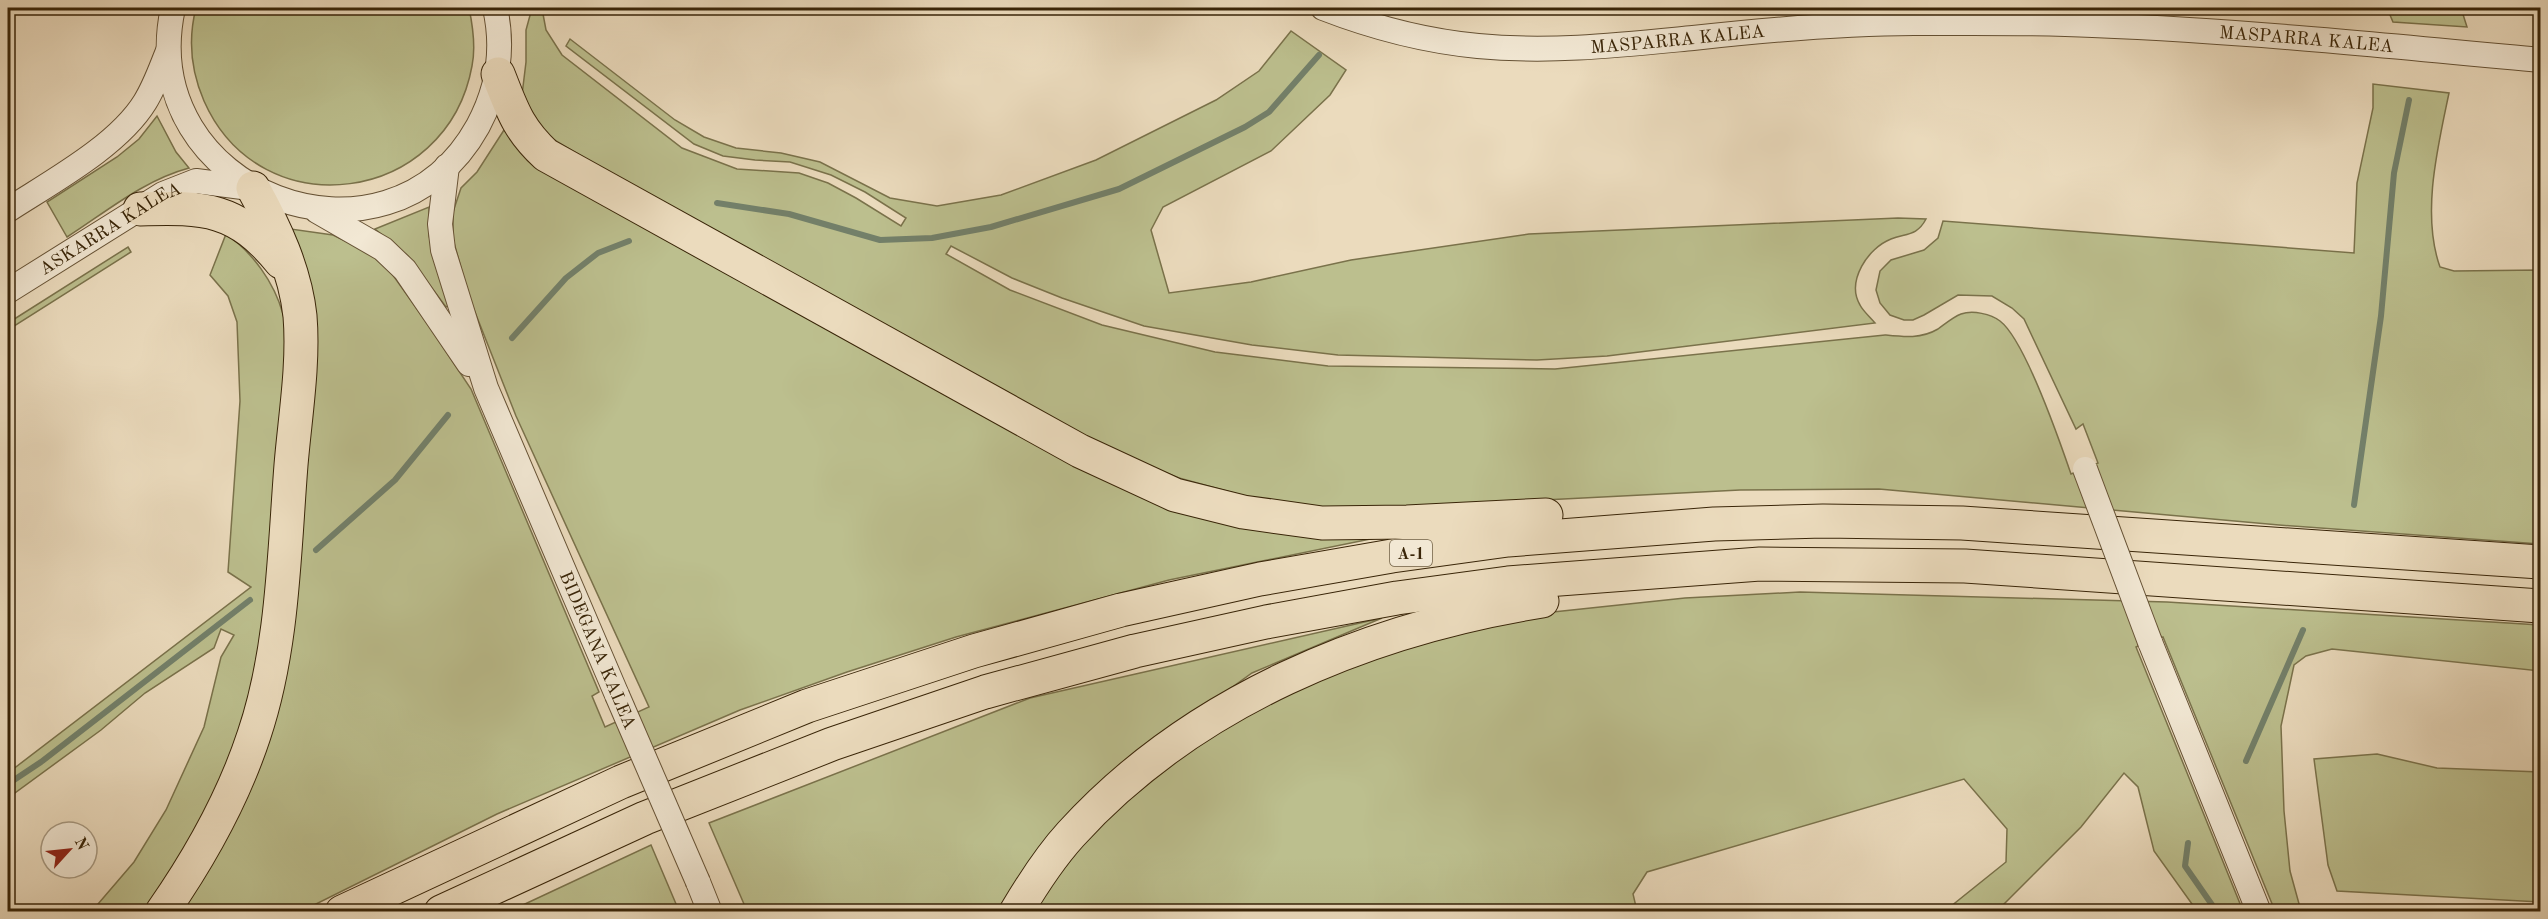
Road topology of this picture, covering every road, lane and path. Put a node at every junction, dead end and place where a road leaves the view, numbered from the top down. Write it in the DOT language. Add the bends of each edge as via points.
graph roads {
  1 [pos="173,8"];
  2 [pos="1323,8"];
  3 [pos="501,14"];
  4 [pos="1910,15"];
  5 [pos="169,49"];
  6 [pos="2541,60"];
  7 [pos="498,74"];
  8 [pos="447,166"];
  9 [pos="253,188"];
  10 [pos="140,209"];
  11 [pos="313,209"];
  12 [pos="8,210"];
  13 [pos="293,277"];
  14 [pos="8,291"];
  15 [pos="486,388"];
  16 [pos="2085,469"];
  17 [pos="1823,521"];
  18 [pos="2541,562"];
  19 [pos="1760,564"];
  20 [pos="2541,606"];
  21 [pos="162,912"];
  22 [pos="342,912"];
  23 [pos="441,912"];
  24 [pos="710,912"];
  25 [pos="1016,912"];
  26 [pos="2259,912"];
  1 -- 5 [label="street"];
  2 -- 4 [label="street, MASPARRA KALEA" via="1410,35 1477,46 1543,49 1593,48"];
  3 -- 7 [label="street"];
  4 -- 6 [label="street, MASPARRA KALEA" via="2241,34"];
  5 -- 9 [label="street" via="180,105 193,130 209,153"];
  5 -- 12 [label="street" via="145,102 127,126"];
  7 -- 8 [label="street" via="488,108 470,140"];
  7 -- 17 [label="highway" via="527,137 546,155 1080,451 1175,495 1243,512 1322,523 1712,509"];
  8 -- 11 [label="street" via="424,184 370,206"];
  8 -- 15 [label="street, BIDEGANA KALEA" via="440,224 443,250"];
  9 -- 10 [label="street, ASKARRA KALEA" via="196,181 163,194"];
  9 -- 11 [label="street"];
  9 -- 13 [label="highway"];
  10 -- 13 [label="highway" via="210,211 236,221 257,235"];
  10 -- 14 [label="street, ASKARRA KALEA"];
  11 -- 15 [label="street, BIDEGANA KALEA" via="383,249 405,270"];
  13 -- 21 [label="highway" via="300,316 299,372 278,624 267,686 255,733 219,821"];
  15 -- 24 [label="street, BIDEGANA KALEA, bridge"];
  16 -- 26 [label="street, bridge"];
  17 -- 18 [label="highway, A-1" via="1962,523"];
  17 -- 22 [label="highway, A-1" via="1714,524 1509,540 1282,575 1121,610 974,651 807,706 621,782"];
  19 -- 20 [label="highway" via="1965,566"];
  19 -- 23 [label="highway" via="1508,584 1397,598 1135,651 985,692 832,744 645,818"];
  19 -- 25 [label="highway" via="1504,607 1397,634 1325,660 1236,704 1127,778 1070,835"];
}
